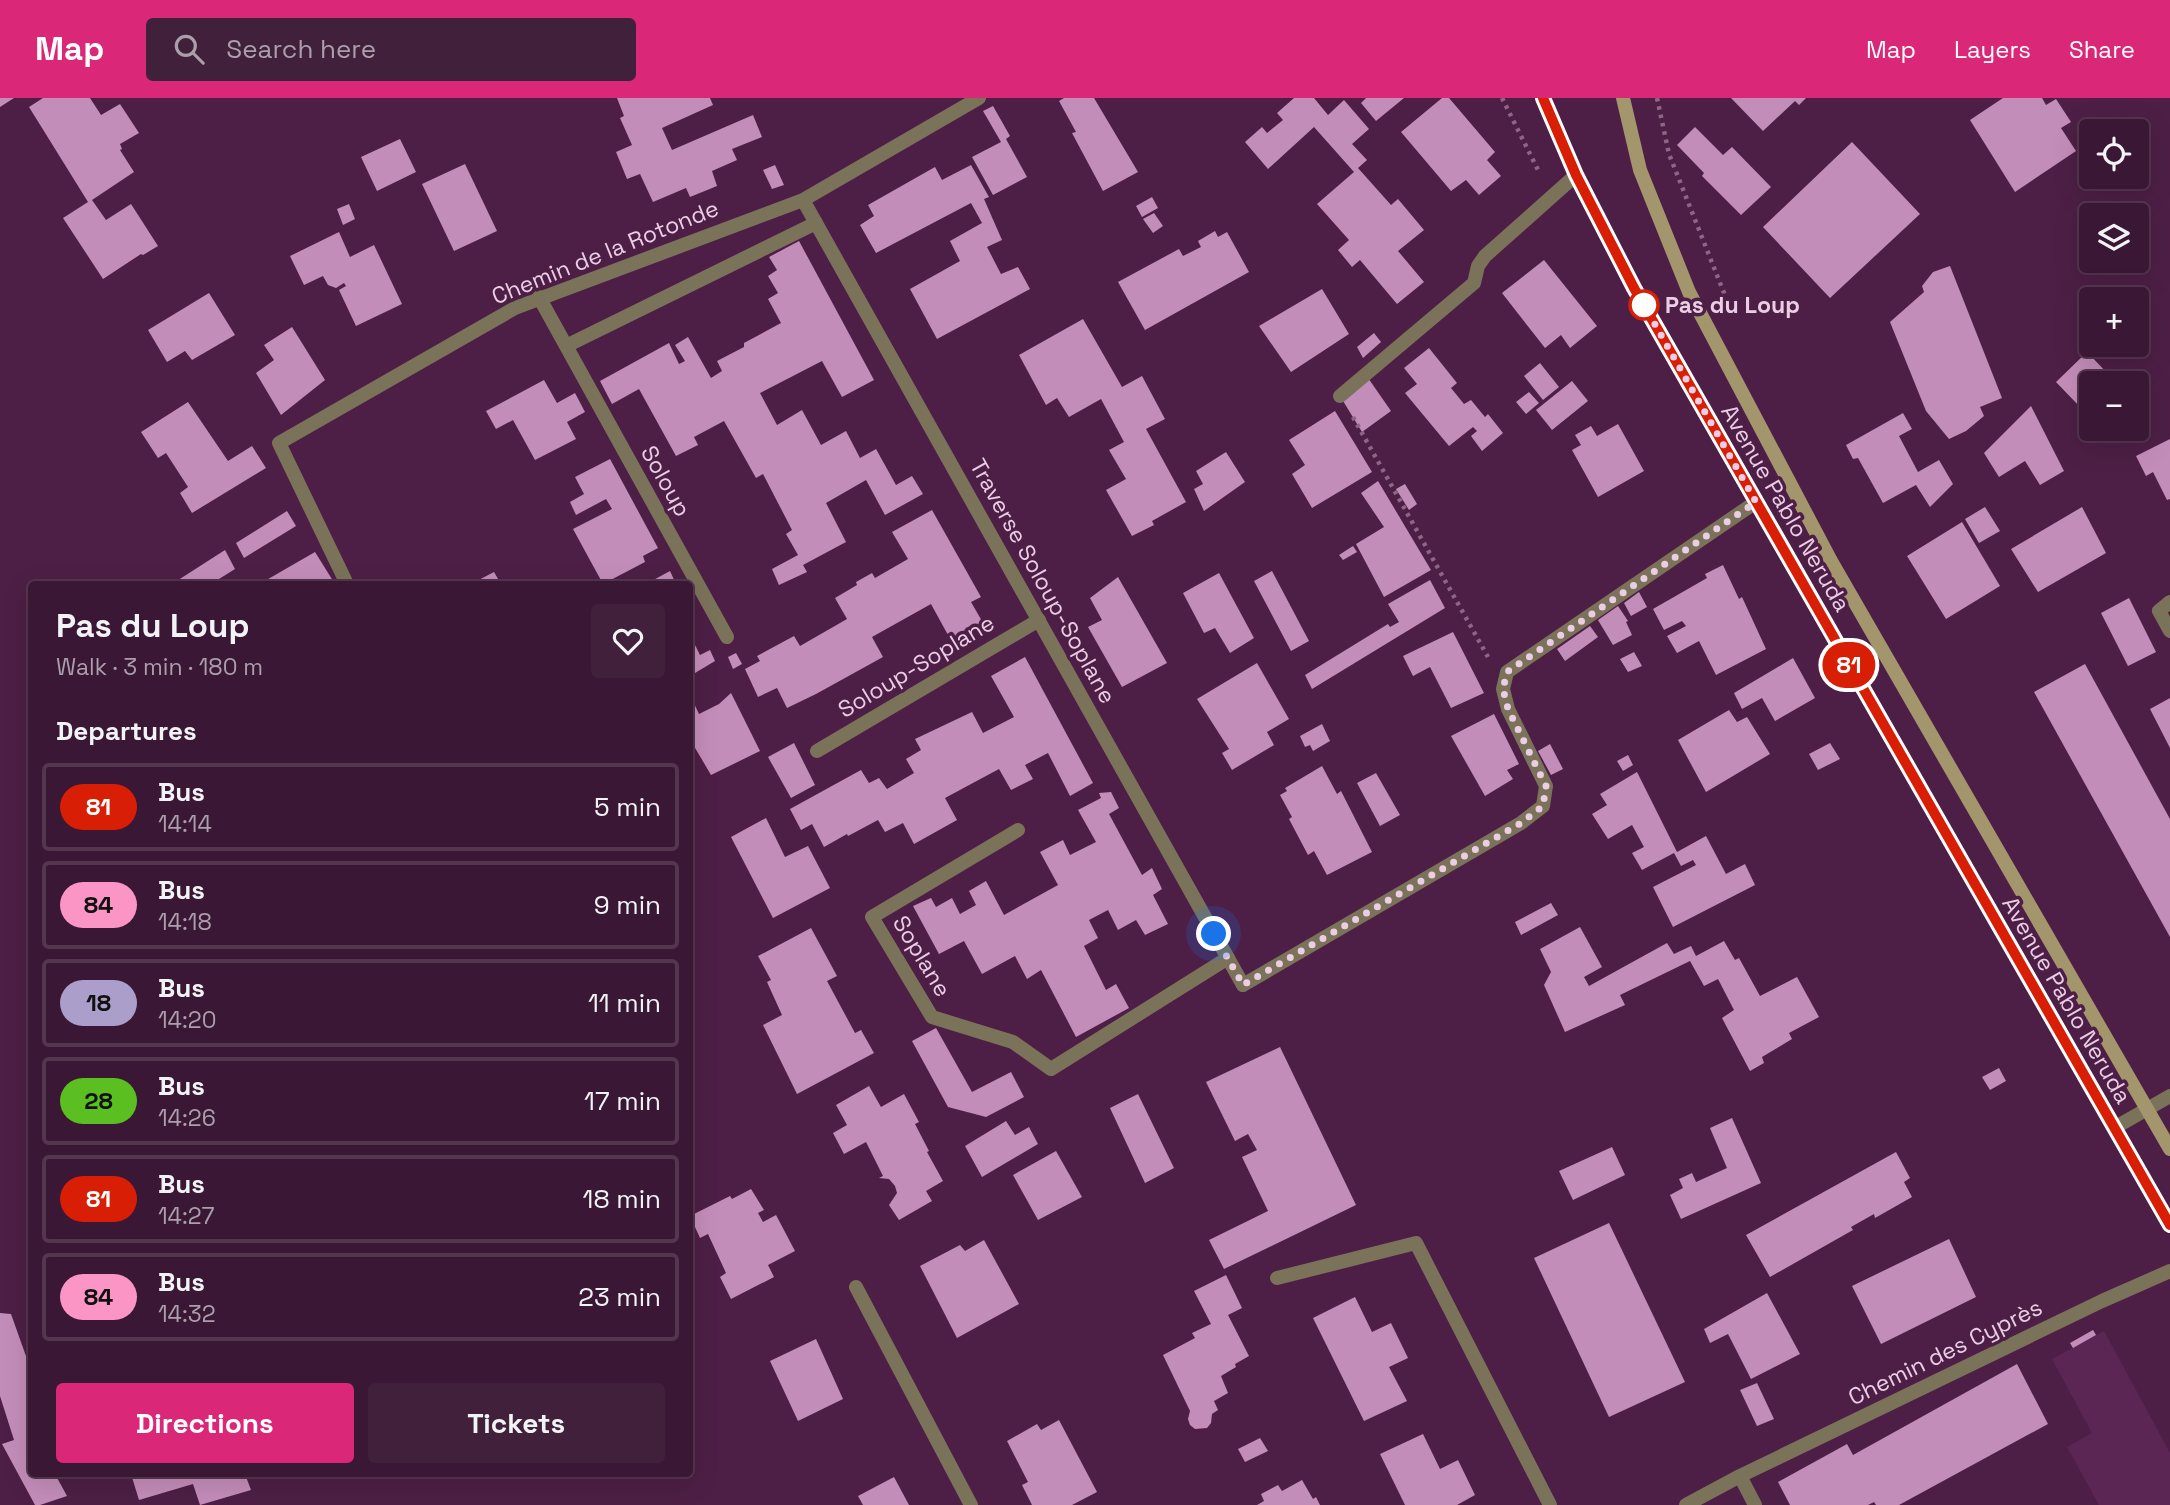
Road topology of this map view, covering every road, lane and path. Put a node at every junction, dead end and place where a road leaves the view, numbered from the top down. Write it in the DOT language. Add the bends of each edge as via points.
graph roads {
  1 [pos="979,98"];
  2 [pos="1543,98"];
  3 [pos="1623,98"];
  4 [pos="1657,98"];
  5 [pos="1576,175"];
  6 [pos="803,200"];
  7 [pos="816,223"];
  8 [pos="539,297"];
  9 [pos="1727,299"];
  10 [pos="566,346"];
  11 [pos="1340,396"];
  12 [pos="1756,502"];
  13 [pos="346,581"];
  14 [pos="2170,602"];
  15 [pos="1039,620"];
  16 [pos="2170,631"];
  17 [pos="727,637"];
  18 [pos="1503,689"];
  19 [pos="817,751"];
  20 [pos="1018,830"];
  21 [pos="1228,958"];
  22 [pos="2170,1096"];
  23 [pos="2147,1109"];
  24 [pos="2114,1128"];
  25 [pos="2170,1149"];
  26 [pos="2170,1225"];
  27 [pos="2170,1271"];
  28 [pos="1277,1278"];
  29 [pos="856,1287"];
  30 [pos="1740,1476"];
  31 [pos="971,1505"];
  32 [pos="1550,1505"];
  33 [pos="1686,1505"];
  34 [pos="1755,1505"];
  1 -- 6 [label="street, Chemin de la Rotonde"];
  2 -- 5 [label="main road, Avenue Pablo Neruda"];
  3 -- 23 [label="main road, Avenue Pablo Neruda" via="1640,170 1689,292 1831,561"];
  4 -- 9 [label="path" via="1669,154"];
  5 -- 11 [label="street" via="1485,256 1474,283"];
  5 -- 12 [label="main road, Avenue Pablo Neruda" via="1634,288"];
  6 -- 7 [label="street, Traverse Soloup-Soplane"];
  6 -- 8 [label="street, Chemin de la Rotonde"];
  7 -- 10 [label="street"];
  7 -- 15 [label="street, Traverse Soloup-Soplane"];
  8 -- 10 [label="street, Soloup"];
  8 -- 13 [label="street, Chemin de la Rotonde" via="279,443"];
  10 -- 17 [label="street, Soloup"];
  11 -- 18 [label="path"];
  12 -- 18 [label="street" via="1525,658 1507,672"];
  12 -- 24 [label="main road, Avenue Pablo Neruda"];
  14 -- 16 [label="street" via="2159,611"];
  15 -- 19 [label="street, Soloup-Soplane"];
  15 -- 21 [label="street, Traverse Soloup-Soplane"];
  18 -- 21 [label="street, Traverse Soloup-Soplane" via="1508,709 1546,786 1543,806 1243,985"];
  20 -- 21 [label="street, Soplane" via="872,917 932,1017 1013,1042 1051,1069"];
  22 -- 23 [label="street"];
  23 -- 24 [label="street"];
  23 -- 25 [label="main road, Avenue Pablo Neruda"];
  24 -- 26 [label="main road, Avenue Pablo Neruda"];
  27 -- 30 [label="street, Chemin des Cyprès"];
  28 -- 32 [label="street" via="1416,1243"];
  29 -- 31 [label="street"];
  30 -- 33 [label="street, Chemin des Cyprès"];
  30 -- 34 [label="street"];
}
